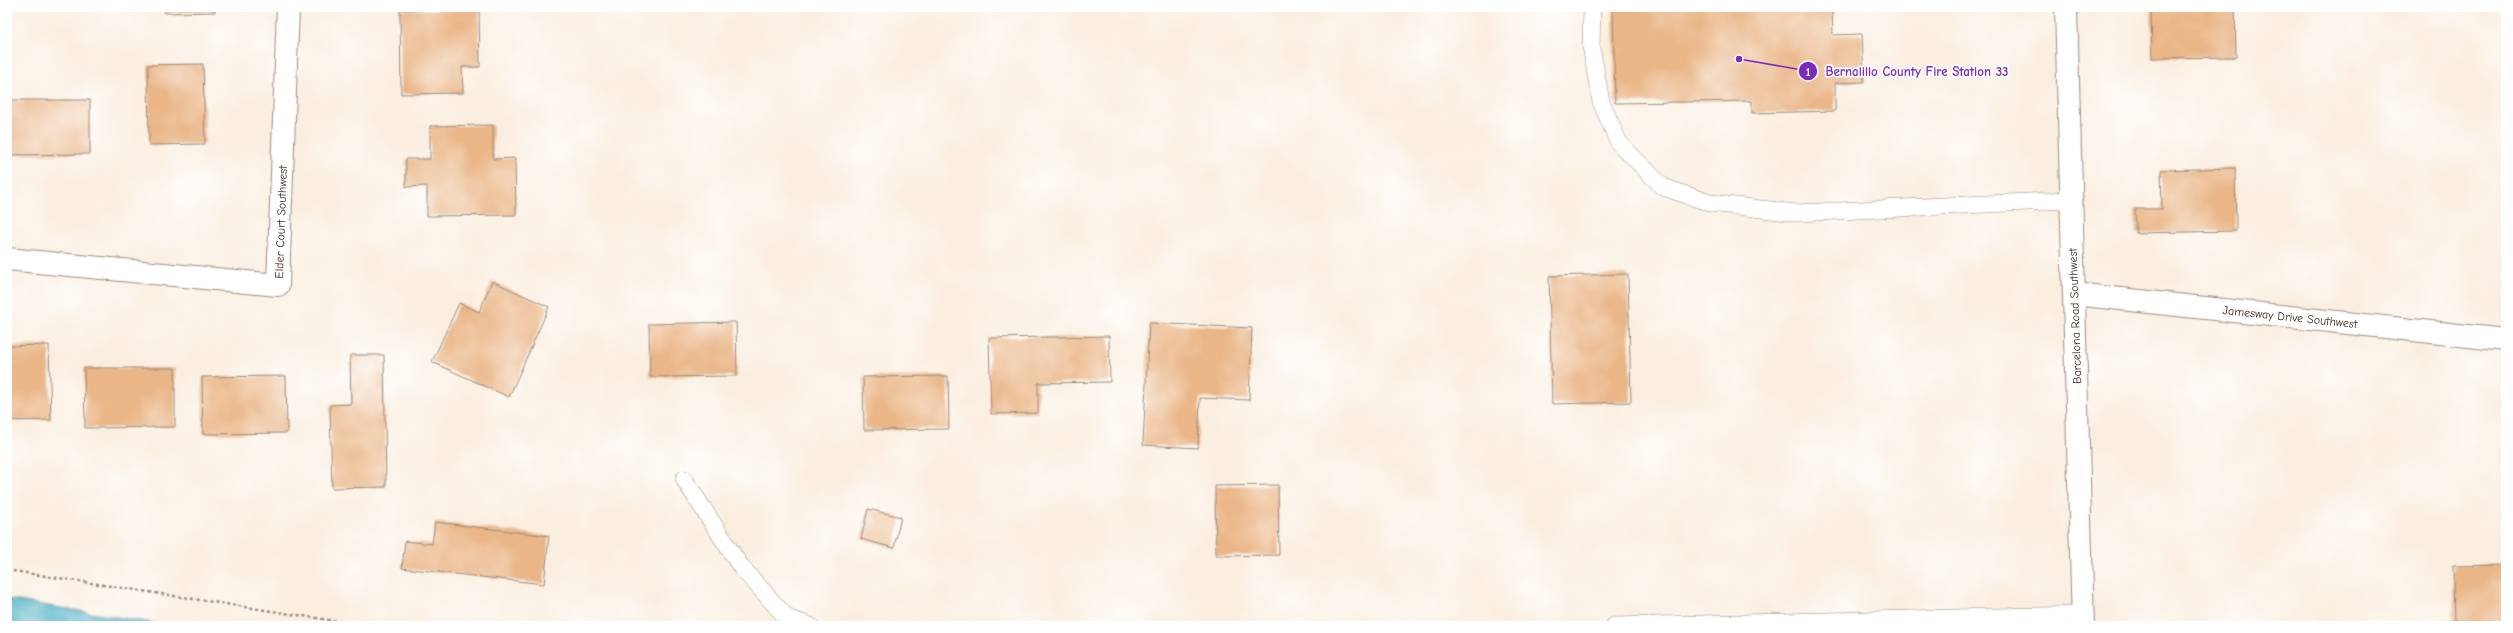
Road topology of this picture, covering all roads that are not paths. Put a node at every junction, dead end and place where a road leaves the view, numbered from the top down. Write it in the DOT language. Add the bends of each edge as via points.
graph roads {
  1 [pos="288,7"];
  2 [pos="1592,7"];
  3 [pos="2066,7"];
  4 [pos="2071,200"];
  5 [pos="7,259"];
  6 [pos="2074,294"];
  7 [pos="2506,340"];
  8 [pos="684,479"];
  9 [pos="2083,621"];
  10 [pos="810,626"];
  11 [pos="1614,626"];
  1 -- 5 [label="street, Elder Court Southwest" via="278,285"];
  2 -- 4 [label="lane" via="1591,46 1601,102 1618,143 1663,187 1710,203 1796,213"];
  3 -- 4 [label="street, Barcelona Road Southwest"];
  4 -- 6 [label="street, Barcelona Road Southwest"];
  6 -- 7 [label="street, Jamesway Drive Southwest"];
  6 -- 9 [label="street, Barcelona Road Southwest"];
  8 -- 10 [label="lane" via="741,567 787,618"];
  9 -- 11 [label="lane"];
}
